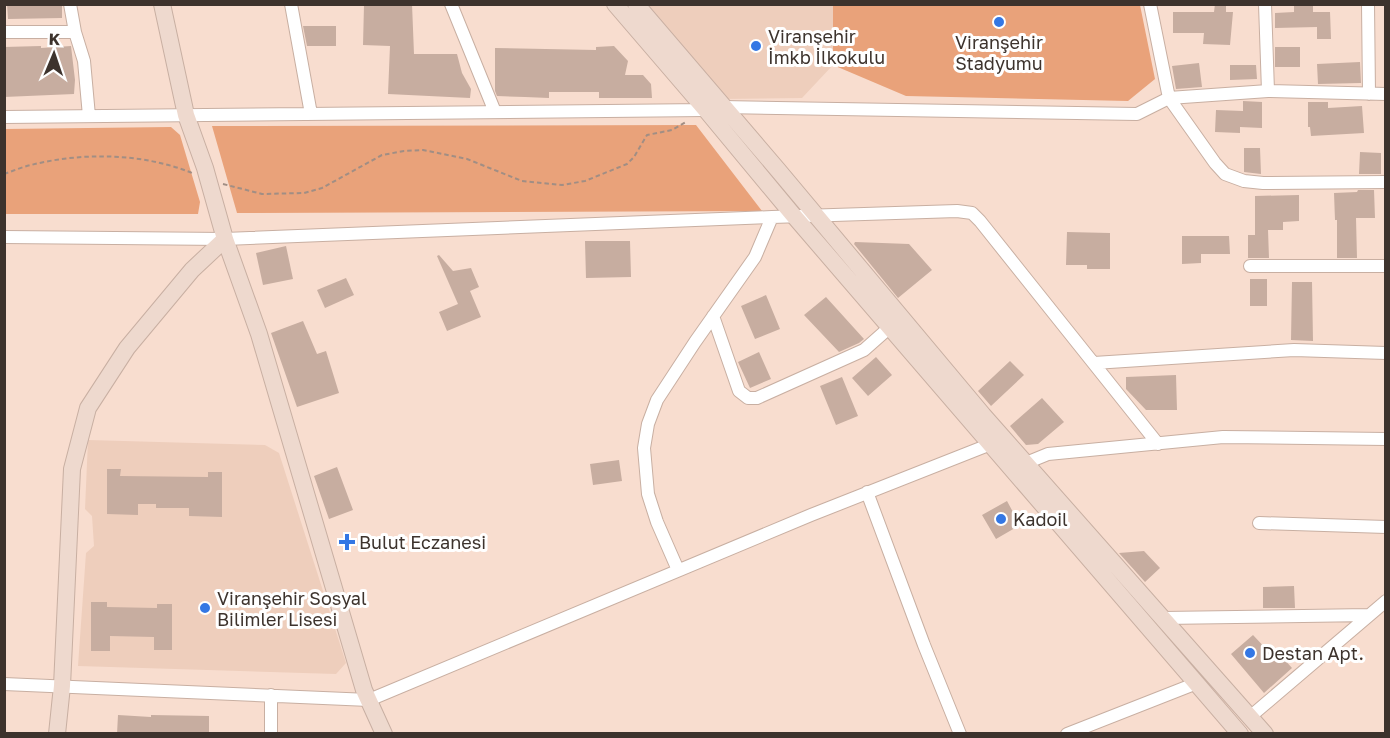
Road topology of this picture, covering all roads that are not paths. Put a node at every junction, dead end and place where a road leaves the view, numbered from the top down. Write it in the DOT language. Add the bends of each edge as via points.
graph roads {
  1 [pos="70,4"];
  2 [pos="162,4"];
  3 [pos="291,4"];
  4 [pos="451,4"];
  5 [pos="615,4"];
  6 [pos="636,4"];
  7 [pos="1150,4"];
  8 [pos="1265,4"];
  9 [pos="1368,4"];
  10 [pos="4,32"];
  11 [pos="75,32"];
  12 [pos="1268,91"];
  13 [pos="1369,94"];
  14 [pos="1386,94"];
  15 [pos="1169,99"];
  16 [pos="714,108"];
  17 [pos="495,112"];
  18 [pos="311,114"];
  19 [pos="186,115"];
  20 [pos="89,116"];
  21 [pos="4,117"];
  22 [pos="1386,182"];
  23 [pos="816,215"];
  24 [pos="794,216"];
  25 [pos="772,217"];
  26 [pos="4,237"];
  27 [pos="225,239"];
  28 [pos="1250,266"];
  29 [pos="1386,266"];
  30 [pos="713,316"];
  31 [pos="890,327"];
  32 [pos="1386,353"];
  33 [pos="1094,363"];
  34 [pos="1386,440"];
  35 [pos="991,444"];
  36 [pos="1158,444"];
  37 [pos="1026,463"];
  38 [pos="867,492"];
  39 [pos="1260,523"];
  40 [pos="1386,527"];
  41 [pos="678,570"];
  42 [pos="1386,601"];
  43 [pos="1369,615"];
  44 [pos="1163,618"];
  45 [pos="1197,683"];
  46 [pos="4,684"];
  47 [pos="62,686"];
  48 [pos="271,695"];
  49 [pos="369,700"];
  50 [pos="1251,716"];
  51 [pos="57,734"];
  52 [pos="271,734"];
  53 [pos="384,734"];
  54 [pos="960,734"];
  55 [pos="1067,734"];
  56 [pos="1240,734"];
  57 [pos="1265,734"];
  1 -- 11 [label="street"];
  2 -- 19 [label="street"];
  3 -- 18 [label="street"];
  4 -- 17 [label="street"];
  5 -- 16 [label="street"];
  6 -- 16 [label="street"];
  7 -- 15 [label="street"];
  8 -- 12 [label="street"];
  9 -- 13 [label="street"];
  10 -- 11 [label="street"];
  11 -- 20 [label="street" via="84,61"];
  12 -- 13 [label="street"];
  12 -- 15 [label="street"];
  13 -- 14 [label="street"];
  15 -- 16 [label="street" via="1137,114"];
  15 -- 22 [label="street" via="1215,163 1234,178 1263,183"];
  16 -- 17 [label="street"];
  16 -- 23 [label="street"];
  16 -- 24 [label="street"];
  17 -- 18 [label="street"];
  18 -- 19 [label="street"];
  19 -- 20 [label="street"];
  19 -- 27 [label="street"];
  20 -- 21 [label="street"];
  23 -- 24 [label="street"];
  23 -- 33 [label="street" via="972,213"];
  23 -- 37 [label="street"];
  24 -- 25 [label="street"];
  24 -- 31 [label="street"];
  25 -- 27 [label="street"];
  25 -- 30 [label="street" via="755,257"];
  26 -- 27 [label="street"];
  27 -- 47 [label="street" via="192,270 134,340 88,408 72,469"];
  27 -- 49 [label="street" via="259,334"];
  28 -- 29 [label="street"];
  30 -- 31 [label="street" via="739,391 748,398 757,398 864,350"];
  30 -- 41 [label="street" via="657,400 644,448 648,494"];
  31 -- 35 [label="street"];
  32 -- 33 [label="street" via="1294,350"];
  33 -- 36 [label="street"];
  34 -- 36 [label="street" via="1223,437"];
  35 -- 38 [label="street"];
  35 -- 45 [label="street"];
  36 -- 37 [label="street" via="1048,454"];
  37 -- 44 [label="street"];
  38 -- 41 [label="street"];
  38 -- 54 [label="street"];
  39 -- 40 [label="street"];
  41 -- 49 [label="street"];
  42 -- 43 [label="street"];
  43 -- 44 [label="street"];
  43 -- 50 [label="street"];
  44 -- 50 [label="street"];
  45 -- 55 [label="street"];
  45 -- 56 [label="street"];
  46 -- 47 [label="street"];
  47 -- 48 [label="street"];
  47 -- 51 [label="street"];
  48 -- 49 [label="street"];
  48 -- 52 [label="street"];
  49 -- 53 [label="street"];
  50 -- 57 [label="street"];
}
